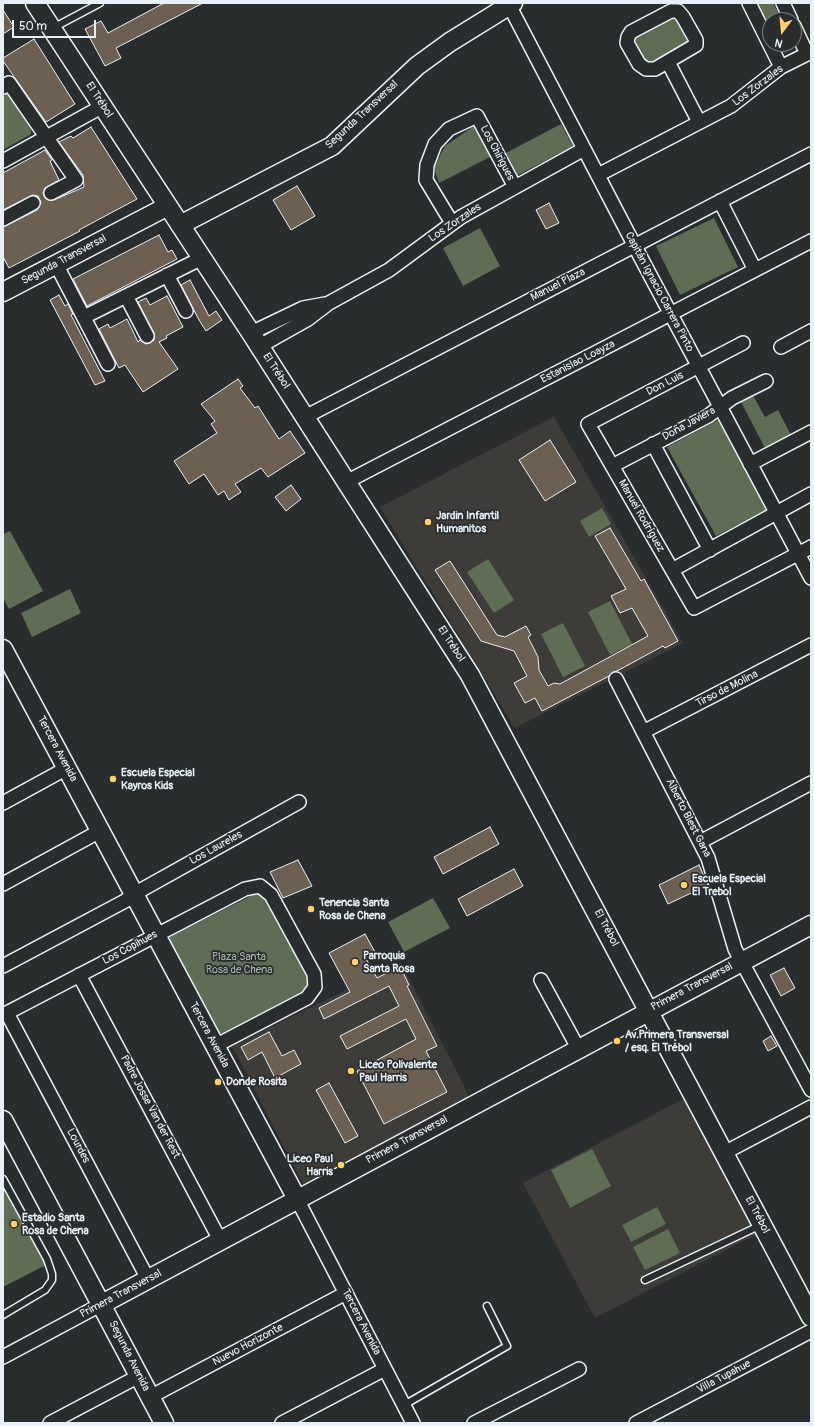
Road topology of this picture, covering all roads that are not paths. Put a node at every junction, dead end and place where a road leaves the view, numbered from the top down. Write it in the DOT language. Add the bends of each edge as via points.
graph roads {
  1 [pos="35,3"];
  2 [pos="100,3"];
  3 [pos="749,3"];
  4 [pos="511,4"];
  5 [pos="52,28"];
  6 [pos="802,40"];
  7 [pos="809,53"];
  8 [pos="668,62"];
  9 [pos="781,67"];
  10 [pos="3,87"];
  11 [pos="103,106"];
  12 [pos="699,122"];
  13 [pos="47,137"];
  14 [pos="584,149"];
  15 [pos="811,154"];
  16 [pos="3,161"];
  17 [pos="598,175"];
  18 [pos="515,187"];
  19 [pos="51,193"];
  20 [pos="720,201"];
  21 [pos="33,203"];
  22 [pos="168,206"];
  23 [pos="3,219"];
  24 [pos="452,224"];
  25 [pos="180,225"];
  26 [pos="811,241"];
  27 [pos="634,246"];
  28 [pos="202,258"];
  29 [pos="56,264"];
  30 [pos="755,270"];
  31 [pos="167,276"];
  32 [pos="3,292"];
  33 [pos="126,296"];
  34 [pos="186,311"];
  35 [pos="671,314"];
  36 [pos="84,317"];
  37 [pos="811,331"];
  38 [pos="147,336"];
  39 [pos="256,339"];
  40 [pos="743,343"];
  41 [pos="781,347"];
  42 [pos="108,364"];
  43 [pos="699,367"];
  44 [pos="766,381"];
  45 [pos="720,407"];
  46 [pos="305,417"];
  47 [pos="588,424"];
  48 [pos="811,432"];
  49 [pos="653,444"];
  50 [pos="750,464"];
  51 [pos="612,466"];
  52 [pos="346,482"];
  53 [pos="811,494"];
  54 [pos="777,513"];
  55 [pos="811,547"];
  56 [pos="710,550"];
  57 [pos="798,554"];
  58 [pos="672,570"];
  59 [pos="811,578"];
  60 [pos="811,645"];
  61 [pos="3,649"];
  62 [pos="616,680"];
  63 [pos="643,732"];
  64 [pos="67,768"];
  65 [pos="811,783"];
  66 [pos="299,802"];
  67 [pos="3,803"];
  68 [pos="100,831"];
  69 [pos="700,842"];
  70 [pos="3,884"];
  71 [pos="134,894"];
  72 [pos="811,925"];
  73 [pos="156,934"];
  74 [pos="742,962"];
  75 [pos="3,966"];
  76 [pos="80,975"];
  77 [pos="541,980"];
  78 [pos="649,1010"];
  79 [pos="5,1014"];
  80 [pos="215,1046"];
  81 [pos="578,1048"];
  82 [pos="811,1090"];
  83 [pos="811,1107"];
  84 [pos="3,1120"];
  85 [pos="724,1153"];
  86 [pos="3,1179"];
  87 [pos="297,1199"];
  88 [pos="762,1225"];
  89 [pos="220,1240"];
  90 [pos="148,1279"];
  91 [pos="645,1280"];
  92 [pos="346,1293"];
  93 [pos="102,1304"];
  94 [pos="486,1306"];
  95 [pos="3,1315"];
  96 [pos="811,1317"];
  97 [pos="811,1331"];
  98 [pos="3,1357"];
  99 [pos="385,1369"];
  100 [pos="579,1369"];
  101 [pos="139,1376"];
  102 [pos="150,1397"];
  103 [pos="404,1405"];
  104 [pos="50,1423"];
  105 [pos="164,1423"];
  106 [pos="282,1423"];
  107 [pos="413,1423"];
  108 [pos="474,1423"];
  109 [pos="636,1423"];
  1 -- 5 [label="street, El Trébol"];
  2 -- 5 [label="lane"];
  3 -- 9 [label="street"];
  4 -- 14 [label="street, Capitán Ignacio Carrera Pinto"];
  4 -- 25 [label="street, Segunda Transversal" via="417,66 332,146"];
  5 -- 11 [label="street, El Trébol"];
  6 -- 7 [label="street"];
  7 -- 9 [label="street, Los Zorzales"];
  8 -- 8 [label="street" via="655,69 646,69 638,64 627,42 628,36 671,11 678,11 687,22 696,45"];
  8 -- 12 [label="street"];
  9 -- 12 [label="street, Los Zorzales" via="740,100"];
  10 -- 13 [label="street" via="9,83"];
  11 -- 13 [label="street"];
  11 -- 22 [label="street, El Trébol"];
  12 -- 17 [label="street, Los Zorzales"];
  13 -- 16 [label="street"];
  13 -- 19 [label="street" via="76,180"];
  14 -- 17 [label="street, Capitán Ignacio Carrera Pinto"];
  14 -- 18 [label="street, Los Zorzales"];
  15 -- 20 [label="street, Manuel Plaza"];
  17 -- 27 [label="street, Capitán Ignacio Carrera Pinto"];
  18 -- 24 [label="street, Los Zorzales"];
  18 -- 24 [label="street, Los Chirigues" via="477,116 449,129 435,144 427,165 426,180"];
  20 -- 27 [label="street, Manuel Plaza"];
  20 -- 30 [label="street"];
  21 -- 23 [label="street"];
  22 -- 25 [label="street, El Trébol"];
  22 -- 29 [label="street, Segunda Transversal"];
  24 -- 39 [label="street, Los Zorzales" via="389,270 329,303 308,319"];
  25 -- 28 [label="street, El Trébol"];
  26 -- 30 [label="street, Estanislao Loayza"];
  27 -- 35 [label="street, Capitán Ignacio Carrera Pinto"];
  27 -- 46 [label="street, Manuel Plaza"];
  28 -- 31 [label="street"];
  28 -- 39 [label="street, El Trébol"];
  29 -- 32 [label="street, Segunda Transversal"];
  29 -- 36 [label="street"];
  30 -- 35 [label="street, Estanislao Loayza"];
  31 -- 33 [label="street"];
  31 -- 34 [label="street"];
  33 -- 36 [label="street"];
  33 -- 38 [label="street"];
  35 -- 43 [label="street, Capitán Ignacio Carrera Pinto"];
  35 -- 52 [label="street, Estanislao Loayza"];
  36 -- 42 [label="street"];
  37 -- 41 [label="street"];
  39 -- 46 [label="street, El Trébol"];
  40 -- 43 [label="street, Don Luis"];
  43 -- 45 [label="street, Capitán Ignacio Carrera Pinto"];
  43 -- 47 [label="street, Don Luis"];
  44 -- 45 [label="street, Doña Javiera"];
  45 -- 49 [label="street, Doña Javiera" via="708,416"];
  45 -- 50 [label="street, Capitán Ignacio Carrera Pinto"];
  46 -- 52 [label="street, El Trébol"];
  47 -- 51 [label="street, Manuel Rodríguez"];
  48 -- 50 [label="street"];
  49 -- 51 [label="street, Doña Javiera"];
  49 -- 56 [label="street"];
  50 -- 54 [label="street, Capitán Ignacio Carrera Pinto"];
  51 -- 58 [label="street, Manuel Rodríguez"];
  52 -- 78 [label="street, El Trébol" via="470,675"];
  53 -- 54 [label="street"];
  54 -- 56 [label="street"];
  54 -- 57 [label="street, Capitán Ignacio Carrera Pinto"];
  55 -- 57 [label="street"];
  56 -- 58 [label="street"];
  57 -- 58 [label="street, Manuel Rodríguez" via="694,608"];
  57 -- 59 [label="street, Capitán Ignacio Carrera Pinto"];
  60 -- 63 [label="street, Tirso de Molina"];
  61 -- 64 [label="street, Tercera Avenida"];
  62 -- 63 [label="street, Alberto Blest Gana"];
  63 -- 69 [label="street, Alberto Blest Gana"];
  64 -- 67 [label="street"];
  64 -- 68 [label="street, Tercera Avenida"];
  65 -- 69 [label="street"];
  66 -- 71 [label="street, Los Laureles"];
  68 -- 70 [label="street"];
  68 -- 71 [label="street, Tercera Avenida"];
  69 -- 74 [label="street, Alberto Blest Gana" via="712,866 729,930"];
  71 -- 73 [label="street, Tercera Avenida"];
  71 -- 75 [label="street, Los Laureles"];
  72 -- 74 [label="street, Primera Transversal"];
  73 -- 76 [label="street, Los Copihues"];
  73 -- 80 [label="street, Tercera Avenida"];
  73 -- 80 [label="street, Los Copihues" via="246,889 260,886 268,891 314,974 315,987 307,998"];
  74 -- 78 [label="street, Primera Transversal"];
  74 -- 82 [label="street, Alberto Blest Gana"];
  76 -- 79 [label="street, Los Copihues"];
  76 -- 89 [label="street, Padre Josse Van der Rest"];
  77 -- 81 [label="street"];
  78 -- 81 [label="street, Primera Transversal"];
  78 -- 85 [label="street, El Trébol"];
  79 -- 90 [label="street, Lourdes"];
  80 -- 87 [label="street, Tercera Avenida"];
  81 -- 87 [label="street, Primera Transversal"];
  83 -- 85 [label="street"];
  84 -- 93 [label="street, Segunda Avenida"];
  85 -- 88 [label="street, El Trébol"];
  86 -- 95 [label="lane" via="47,1259 52,1280 45,1290"];
  87 -- 89 [label="street, Primera Transversal"];
  87 -- 92 [label="street, Tercera Avenida"];
  88 -- 91 [label="lane"];
  88 -- 96 [label="street, El Trébol"];
  89 -- 90 [label="street, Primera Transversal"];
  90 -- 93 [label="street, Primera Transversal"];
  92 -- 99 [label="street, Tercera Avenida"];
  92 -- 102 [label="street, Nuevo Horizonte"];
  93 -- 98 [label="street, Primera Transversal"];
  93 -- 101 [label="street, Segunda Avenida"];
  94 -- 103 [label="lane" via="507,1346"];
  97 -- 109 [label="street, Villa Tupahue"];
  99 -- 103 [label="street, Tercera Avenida"];
  99 -- 106 [label="street"];
  100 -- 108 [label="street"];
  101 -- 102 [label="street, Segunda Avenida"];
  101 -- 104 [label="street"];
  102 -- 105 [label="street, Segunda Avenida"];
  103 -- 107 [label="street, Tercera Avenida"];
}
